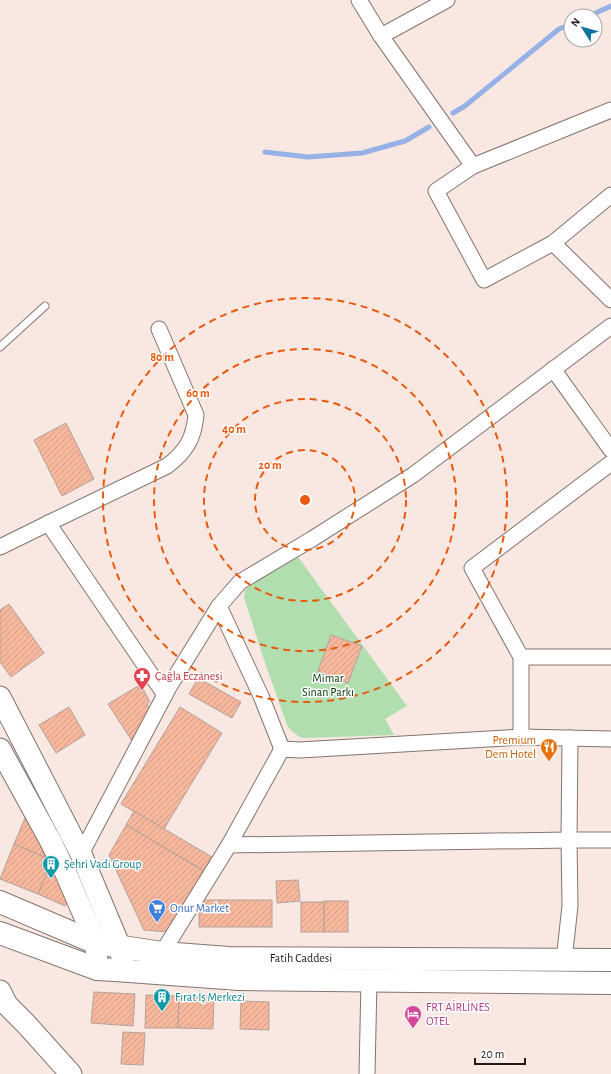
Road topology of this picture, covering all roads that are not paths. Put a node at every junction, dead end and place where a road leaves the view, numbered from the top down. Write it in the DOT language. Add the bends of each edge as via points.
graph roads {
  1 [pos="359,0"];
  2 [pos="447,0"];
  3 [pos="381,36"];
  4 [pos="611,110"];
  5 [pos="473,166"];
  6 [pos="611,195"];
  7 [pos="553,242"];
  8 [pos="611,300"];
  9 [pos="45,306"];
  10 [pos="611,326"];
  11 [pos="159,329"];
  12 [pos="0,347"];
  13 [pos="553,369"];
  14 [pos="611,450"];
  15 [pos="611,463"];
  16 [pos="48,523"];
  17 [pos="0,547"];
  18 [pos="219,606"];
  19 [pos="521,657"];
  20 [pos="611,657"];
  21 [pos="165,695"];
  22 [pos="0,697"];
  23 [pos="521,737"];
  24 [pos="570,738"];
  25 [pos="611,739"];
  26 [pos="0,749"];
  27 [pos="282,749"];
  28 [pos="569,840"];
  29 [pos="611,840"];
  30 [pos="229,845"];
  31 [pos="81,854"];
  32 [pos="0,902"];
  33 [pos="0,933"];
  34 [pos="96,943"];
  35 [pos="120,947"];
  36 [pos="162,953"];
  37 [pos="564,960"];
  38 [pos="611,960"];
  39 [pos="97,969"];
  40 [pos="124,970"];
  41 [pos="369,981"];
  42 [pos="611,983"];
  43 [pos="2,1003"];
  44 [pos="71,1074"];
  45 [pos="367,1074"];
  1 -- 3 [label="street"];
  2 -- 3 [label="street"];
  3 -- 5 [label="street"];
  4 -- 5 [label="street"];
  5 -- 7 [label="street" via="436,191 484,280"];
  6 -- 7 [label="street"];
  7 -- 8 [label="street"];
  9 -- 12 [label="lane"];
  10 -- 13 [label="street"];
  11 -- 16 [label="street" via="196,415 189,444 176,460 167,466"];
  13 -- 14 [label="street"];
  13 -- 18 [label="street" via="413,475 240,582"];
  15 -- 19 [label="street" via="472,568"];
  16 -- 17 [label="street"];
  16 -- 21 [label="street"];
  18 -- 21 [label="street"];
  18 -- 27 [label="street" via="261,696"];
  19 -- 20 [label="street"];
  19 -- 23 [label="street"];
  21 -- 31 [label="street"];
  22 -- 31 [label="street"];
  23 -- 24 [label="street"];
  23 -- 27 [label="street"];
  24 -- 25 [label="street"];
  24 -- 28 [label="street"];
  26 -- 34 [label="street" via="51,842"];
  27 -- 30 [label="street"];
  28 -- 29 [label="street"];
  28 -- 30 [label="street"];
  28 -- 37 [label="street" via="570,906"];
  30 -- 36 [label="street"];
  31 -- 35 [label="street"];
  32 -- 34 [label="main road, Fatih Caddesi"];
  33 -- 39 [label="main road, Fatih Caddesi"];
  34 -- 35 [label="main road, Fatih Caddesi"];
  34 -- 39 [label="street"];
  35 -- 36 [label="main road, Fatih Caddesi"];
  35 -- 40 [label="street"];
  36 -- 37 [label="main road, Fatih Caddesi" via="229,958"];
  37 -- 38 [label="main road, Fatih Caddesi"];
  39 -- 40 [label="main road, Fatih Caddesi"];
  40 -- 41 [label="main road, Fatih Caddesi" via="239,979"];
  41 -- 42 [label="main road, Fatih Caddesi"];
  41 -- 45 [label="street"];
  43 -- 44 [label="street" via="26,1024"];
}
